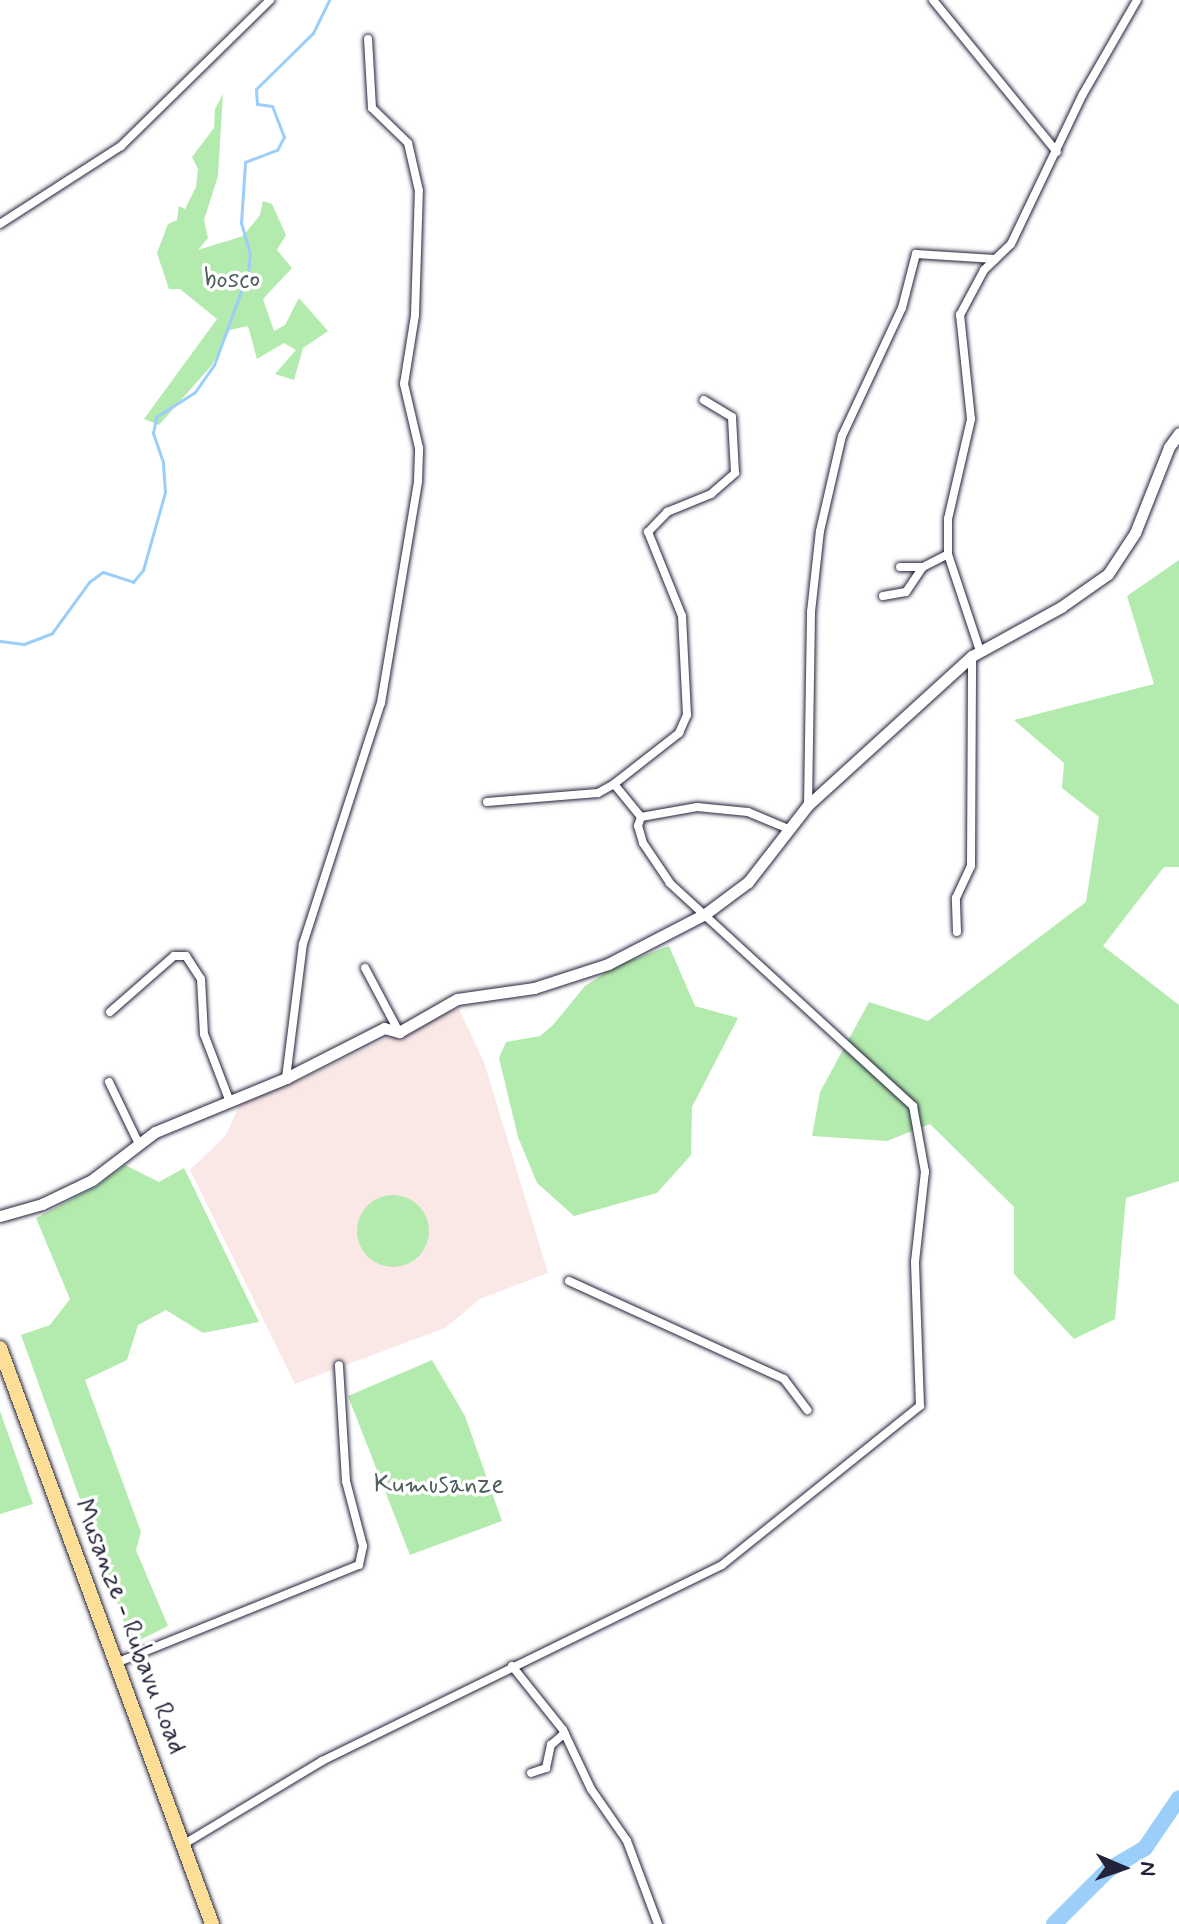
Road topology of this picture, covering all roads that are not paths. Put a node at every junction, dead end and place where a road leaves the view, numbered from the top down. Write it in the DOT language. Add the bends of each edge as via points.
graph roads {
  1 [pos="270,0"];
  2 [pos="933,0"];
  3 [pos="1137,0"];
  4 [pos="368,39"];
  5 [pos="1057,152"];
  6 [pos="0,224"];
  7 [pos="995,259"];
  8 [pos="704,400"];
  9 [pos="1179,433"];
  10 [pos="948,554"];
  11 [pos="900,567"];
  12 [pos="923,567"];
  13 [pos="883,596"];
  14 [pos="976,653"];
  15 [pos="614,784"];
  16 [pos="487,802"];
  17 [pos="808,805"];
  18 [pos="641,817"];
  19 [pos="786,828"];
  20 [pos="705,914"];
  21 [pos="957,932"];
  22 [pos="365,968"];
  23 [pos="110,1012"];
  24 [pos="399,1032"];
  25 [pos="286,1078"];
  26 [pos="109,1082"];
  27 [pos="230,1102"];
  28 [pos="139,1144"];
  29 [pos="0,1216"];
  30 [pos="569,1281"];
  31 [pos="0,1348"];
  32 [pos="339,1365"];
  33 [pos="807,1410"];
  34 [pos="116,1663"];
  35 [pos="512,1666"];
  36 [pos="565,1733"];
  37 [pos="531,1773"];
  38 [pos="184,1844"];
  39 [pos="212,1924"];
  40 [pos="658,1924"];
  1 -- 6 [label="street" via="121,146"];
  2 -- 5 [label="street"];
  3 -- 5 [label="street" via="1083,94"];
  4 -- 25 [label="street" via="372,108 408,143 419,191 415,315 404,384 419,448 418,481 381,703 303,944"];
  5 -- 7 [label="street" via="1011,244"];
  7 -- 10 [label="street" via="960,315 971,419 948,519"];
  7 -- 17 [label="street" via="916,254 902,308 842,436 820,531 811,612"];
  8 -- 15 [label="street" via="732,417 735,473 711,494 667,512 648,532 682,616 687,715 679,733"];
  9 -- 14 [label="main road" via="1135,533 1108,574 1061,607"];
  10 -- 12 [label="street"];
  10 -- 14 [label="street"];
  11 -- 12 [label="street"];
  12 -- 13 [label="street" via="906,592"];
  14 -- 17 [label="main road"];
  14 -- 21 [label="street" via="971,866 956,898"];
  15 -- 16 [label="street" via="598,793"];
  15 -- 18 [label="street"];
  17 -- 19 [label="main road"];
  18 -- 19 [label="street" via="697,807 748,812"];
  18 -- 20 [label="street" via="643,843 663,873"];
  19 -- 20 [label="main road" via="748,882"];
  20 -- 24 [label="main road" via="608,964 534,988 457,999"];
  20 -- 35 [label="street" via="913,1106 925,1172 915,1262 920,1406 722,1565"];
  22 -- 24 [label="street"];
  23 -- 27 [label="street" via="174,956 186,956 201,979 204,1034"];
  24 -- 25 [label="main road" via="384,1028"];
  25 -- 27 [label="main road"];
  26 -- 28 [label="street"];
  27 -- 28 [label="main road" via="173,1123"];
  28 -- 29 [label="main road" via="92,1180 42,1204"];
  30 -- 33 [label="street" via="784,1379"];
  31 -- 34 [label="highway, Musanze - Rubavu Road"];
  32 -- 34 [label="street" via="346,1481 363,1546 359,1565"];
  34 -- 38 [label="highway, Musanze - Rubavu Road"];
  35 -- 36 [label="street"];
  35 -- 38 [label="street" via="322,1761"];
  36 -- 37 [label="street" via="551,1745 546,1768"];
  36 -- 40 [label="street" via="591,1789 627,1841"];
  38 -- 39 [label="highway, Musanze - Rubavu Road"];
}
